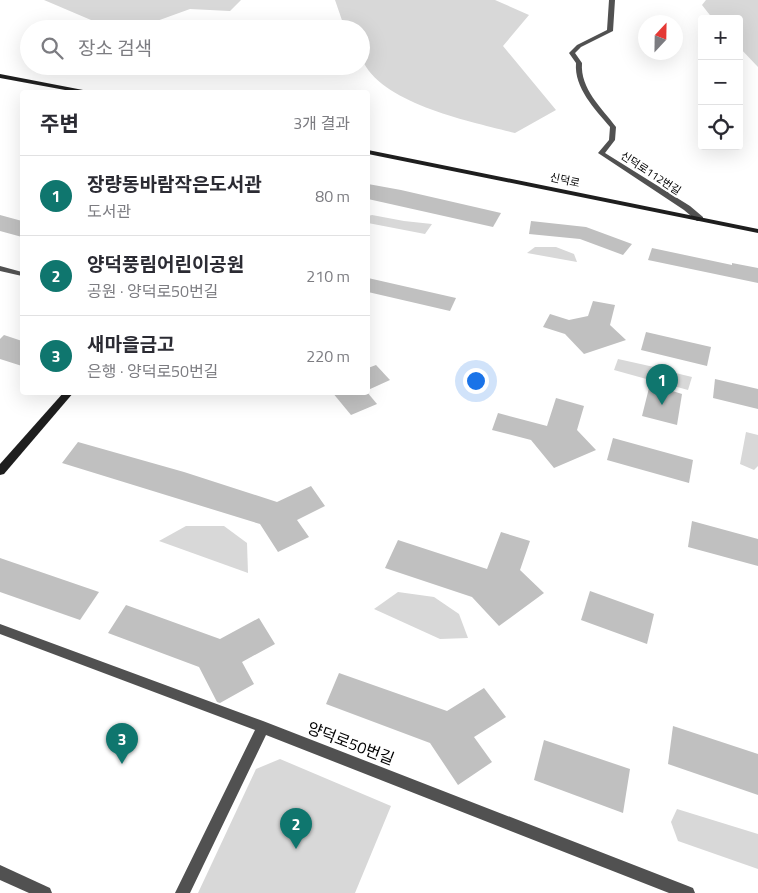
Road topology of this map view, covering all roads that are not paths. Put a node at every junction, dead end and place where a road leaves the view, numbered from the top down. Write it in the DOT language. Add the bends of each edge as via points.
graph roads {
  1 [pos="612,0"];
  2 [pos="0,76"];
  3 [pos="73,90"];
  4 [pos="370,152"];
  5 [pos="700,219"];
  6 [pos="758,231"];
  7 [pos="0,268"];
  8 [pos="20,273"];
  9 [pos="67,395"];
  10 [pos="0,471"];
  11 [pos="0,629"];
  12 [pos="262,727"];
  13 [pos="0,872"];
  14 [pos="46,893"];
  15 [pos="182,893"];
  16 [pos="688,893"];
  1 -- 5 [label="street, 신덕로112번길" via="610,31 579,46 572,53 579,63 579,78 589,97 613,127 612,140 601,152"];
  2 -- 3 [label="street"];
  4 -- 5 [label="street, 신덕로"];
  5 -- 6 [label="street, 신덕로"];
  7 -- 8 [label="street"];
  9 -- 10 [label="street"];
  11 -- 12 [label="street, 양덕로50번길"];
  12 -- 15 [label="street"];
  12 -- 16 [label="street, 양덕로50번길"];
  13 -- 14 [label="street"];
}
